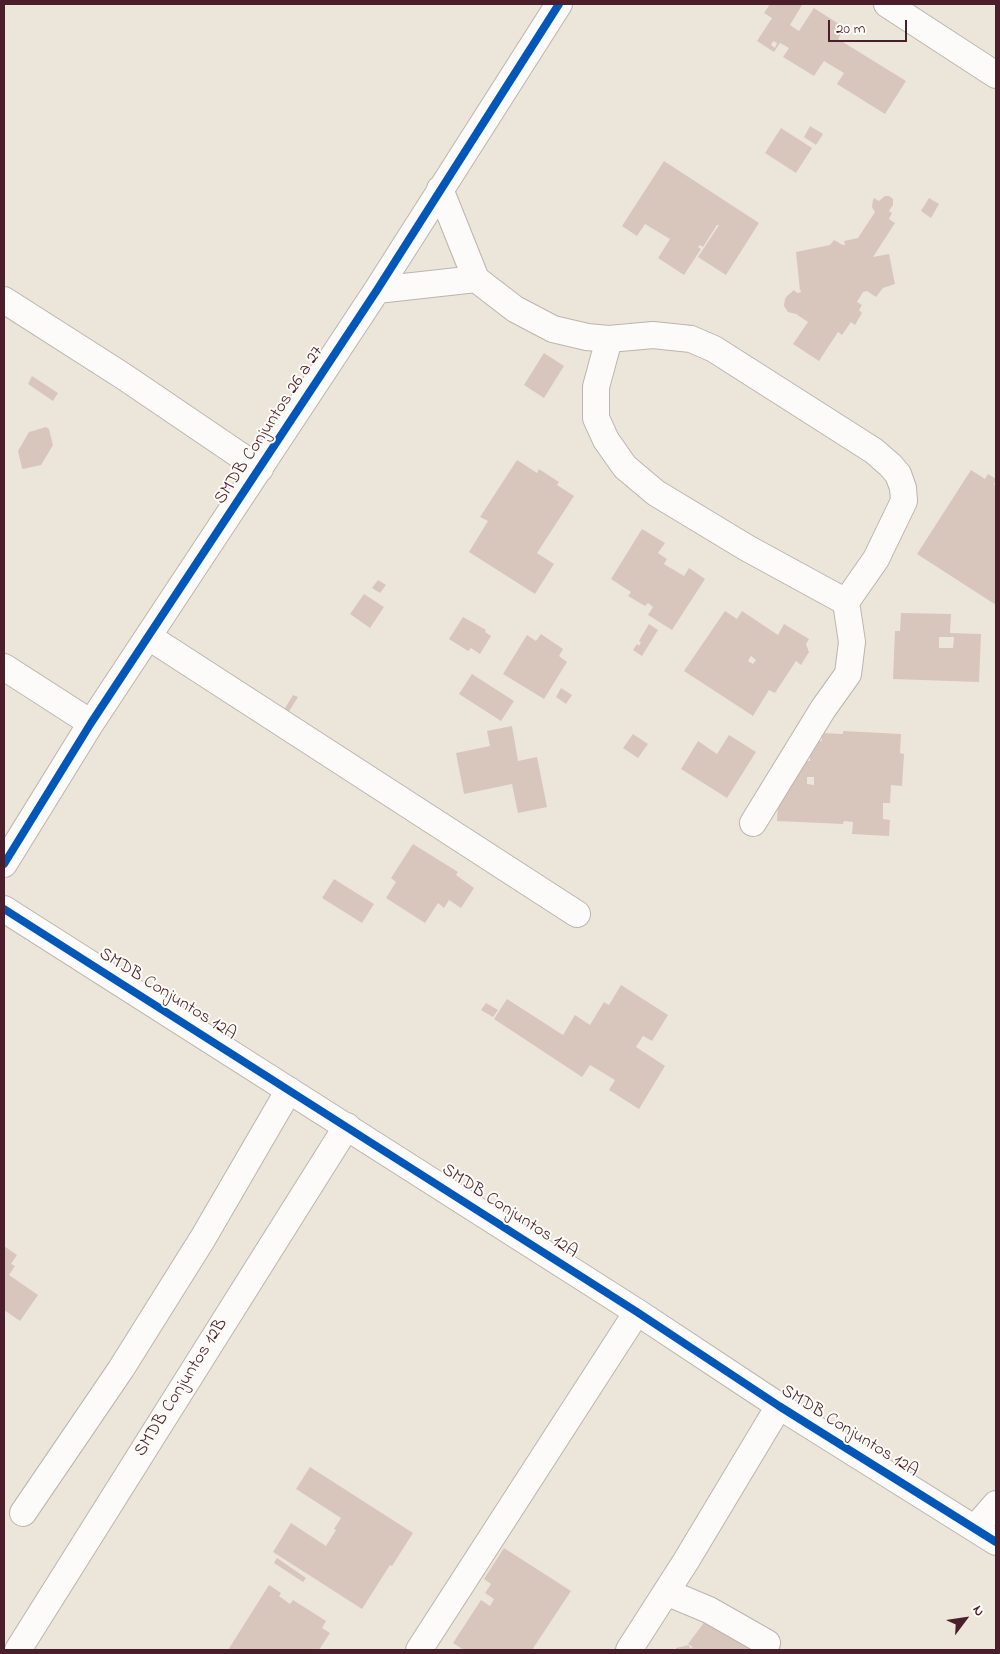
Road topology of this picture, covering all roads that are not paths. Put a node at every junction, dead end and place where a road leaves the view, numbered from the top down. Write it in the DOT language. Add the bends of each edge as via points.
graph roads {
  1 [pos="559,4"];
  2 [pos="888,4"];
  3 [pos="996,75"];
  4 [pos="440,188"];
  5 [pos="476,279"];
  6 [pos="377,290"];
  7 [pos="4,300"];
  8 [pos="610,339"];
  9 [pos="260,469"];
  10 [pos="846,602"];
  11 [pos="148,638"];
  12 [pos="4,667"];
  13 [pos="91,723"];
  14 [pos="753,823"];
  15 [pos="4,864"];
  16 [pos="4,909"];
  17 [pos="577,914"];
  18 [pos="289,1090"];
  19 [pos="346,1126"];
  20 [pos="637,1312"];
  21 [pos="779,1406"];
  22 [pos="996,1504"];
  23 [pos="23,1513"];
  24 [pos="986,1535"];
  25 [pos="666,1592"];
  26 [pos="767,1643"];
  27 [pos="18,1650"];
  28 [pos="419,1650"];
  29 [pos="629,1650"];
  1 -- 4 [label="street, SMDB Conjuntos 26 a 27"];
  2 -- 3 [label="street"];
  4 -- 5 [label="street"];
  4 -- 6 [label="street, SMDB Conjuntos 26 a 27"];
  5 -- 6 [label="street"];
  5 -- 8 [label="street" via="516,309 553,329"];
  6 -- 9 [label="street, SMDB Conjuntos 26 a 27"];
  7 -- 9 [label="street"];
  8 -- 10 [label="street" via="596,387 596,418 606,440 625,467 656,493"];
  8 -- 10 [label="street" via="652,335 691,339 714,349 890,465 898,474 904,501 876,559"];
  9 -- 11 [label="street, SMDB Conjuntos 26 a 27"];
  10 -- 14 [label="street" via="852,642 848,674 822,709"];
  11 -- 13 [label="street, SMDB Conjuntos 26 a 27"];
  11 -- 17 [label="street"];
  12 -- 13 [label="street"];
  13 -- 15 [label="street, SMDB Conjuntos 26 a 27"];
  16 -- 18 [label="street, SMDB Conjuntos 12A"];
  18 -- 19 [label="street, SMDB Conjuntos 12A"];
  18 -- 23 [label="street" via="203,1238"];
  19 -- 20 [label="street, SMDB Conjuntos 12A"];
  19 -- 27 [label="street, SMDB Conjuntos 12B"];
  20 -- 21 [label="street, SMDB Conjuntos 12A"];
  20 -- 28 [label="street"];
  21 -- 24 [label="street, SMDB Conjuntos 12A"];
  21 -- 25 [label="street"];
  22 -- 24 [label="street"];
  25 -- 26 [label="street" via="709,1610"];
  25 -- 29 [label="street"];
}
